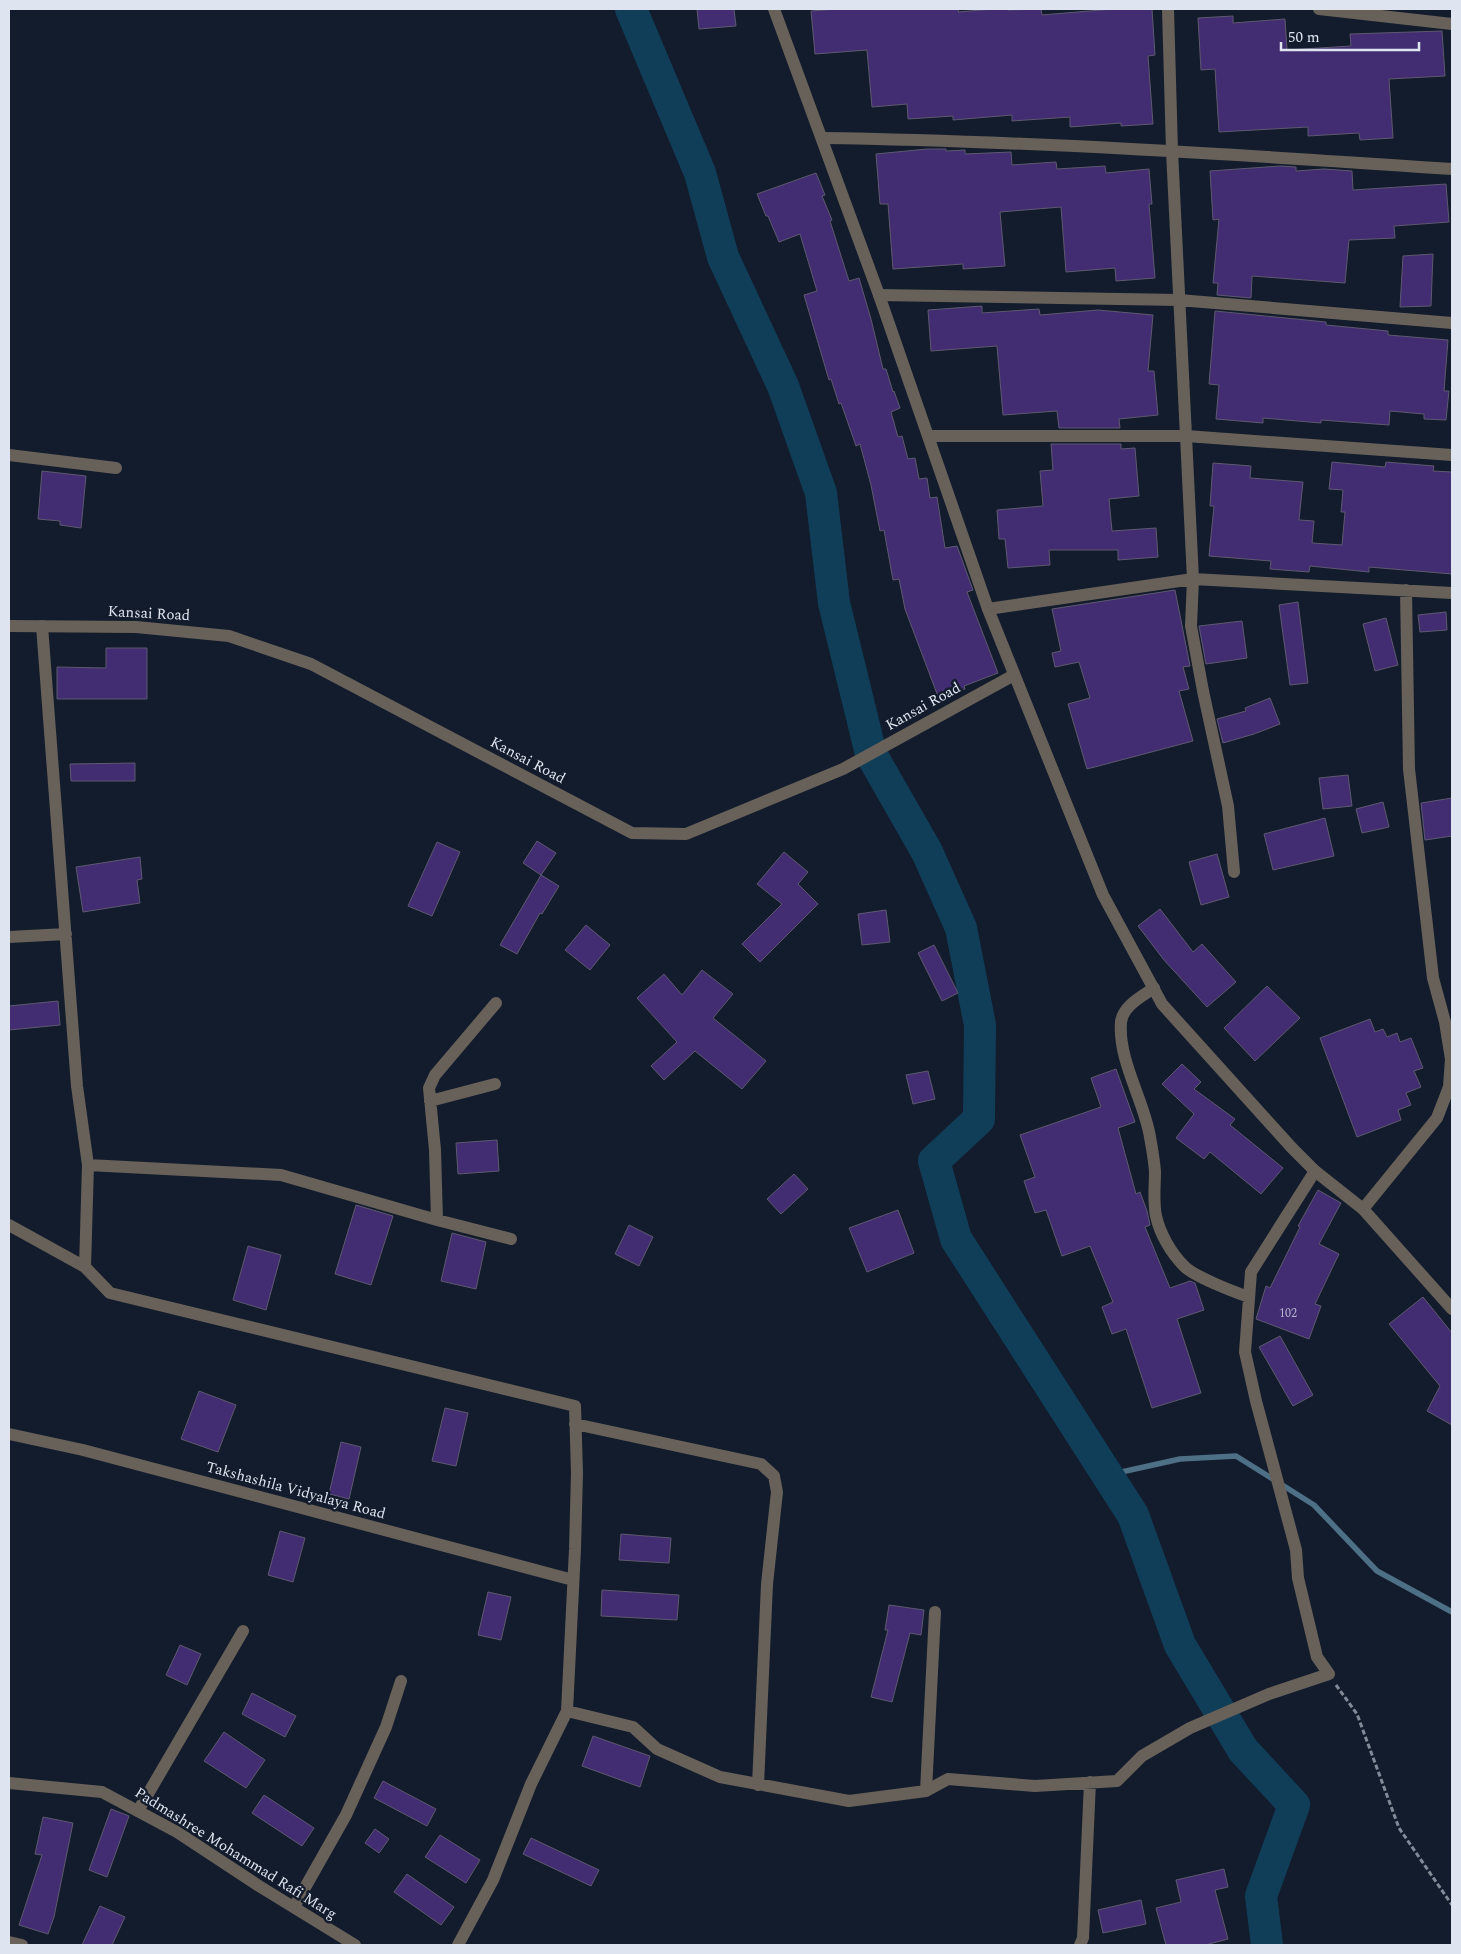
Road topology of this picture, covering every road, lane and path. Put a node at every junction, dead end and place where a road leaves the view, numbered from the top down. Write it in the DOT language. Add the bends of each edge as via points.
graph roads {
  1 [pos="774,9"];
  2 [pos="1168,9"];
  3 [pos="1319,9"];
  4 [pos="1452,24"];
  5 [pos="822,138"];
  6 [pos="1172,151"];
  7 [pos="1452,168"];
  8 [pos="880,295"];
  9 [pos="1179,300"];
  10 [pos="1452,323"];
  11 [pos="930,436"];
  12 [pos="1186,436"];
  13 [pos="9,455"];
  14 [pos="1452,455"];
  15 [pos="116,468"];
  16 [pos="1193,579"];
  17 [pos="1406,590"];
  18 [pos="1452,593"];
  19 [pos="988,610"];
  20 [pos="9,626"];
  21 [pos="42,626"];
  22 [pos="1014,676"];
  23 [pos="1234,872"];
  24 [pos="66,934"];
  25 [pos="9,936"];
  26 [pos="1154,988"];
  27 [pos="496,1003"];
  28 [pos="1449,1022"];
  29 [pos="495,1084"];
  30 [pos="430,1100"];
  31 [pos="88,1166"];
  32 [pos="1315,1171"];
  33 [pos="1363,1209"];
  34 [pos="437,1220"];
  35 [pos="9,1225"];
  36 [pos="511,1239"];
  37 [pos="86,1267"];
  38 [pos="1249,1298"];
  39 [pos="1452,1309"];
  40 [pos="575,1424"];
  41 [pos="9,1434"];
  42 [pos="573,1580"];
  43 [pos="935,1612"];
  44 [pos="243,1631"];
  45 [pos="1329,1674"];
  46 [pos="401,1681"];
  47 [pos="567,1711"];
  48 [pos="1090,1782"];
  49 [pos="9,1783"];
  50 [pos="758,1785"];
  51 [pos="926,1791"];
  52 [pos="138,1811"];
  53 [pos="1452,1905"];
  54 [pos="294,1907"];
  55 [pos="9,1942"];
  56 [pos="22,1945"];
  57 [pos="355,1945"];
  58 [pos="458,1945"];
  59 [pos="1080,1945"];
  1 -- 5 [label="street"];
  2 -- 6 [label="street"];
  3 -- 4 [label="street"];
  5 -- 6 [label="street"];
  5 -- 8 [label="street"];
  6 -- 7 [label="street"];
  6 -- 9 [label="street"];
  8 -- 9 [label="street"];
  8 -- 11 [label="street"];
  9 -- 10 [label="street"];
  9 -- 12 [label="street"];
  11 -- 12 [label="street"];
  11 -- 19 [label="street"];
  12 -- 14 [label="street"];
  12 -- 16 [label="street"];
  13 -- 15 [label="street"];
  16 -- 17 [label="street"];
  16 -- 19 [label="street"];
  16 -- 23 [label="street" via="1191,626 1228,806"];
  17 -- 18 [label="street"];
  17 -- 28 [label="street" via="1409,769 1433,978"];
  19 -- 22 [label="street"];
  20 -- 21 [label="street, Kansai Road"];
  21 -- 22 [label="street, Kansai Road" via="136,627 229,636 311,664 632,834 686,834 842,769"];
  21 -- 24 [label="street"];
  22 -- 26 [label="street" via="1103,895"];
  24 -- 25 [label="street"];
  24 -- 31 [label="street" via="77,1086"];
  26 -- 32 [label="street" via="1162,1004"];
  26 -- 38 [label="street" via="1124,1010 1121,1022 1130,1075 1150,1135 1156,1218 1164,1239 1185,1268"];
  27 -- 30 [label="street" via="435,1075 428,1088"];
  28 -- 33 [label="street" via="1449,1087 1437,1118"];
  29 -- 30 [label="street"];
  30 -- 34 [label="street"];
  31 -- 34 [label="street" via="281,1176"];
  31 -- 37 [label="street"];
  32 -- 33 [label="street"];
  32 -- 38 [label="street" via="1251,1272"];
  33 -- 39 [label="street"];
  34 -- 36 [label="street"];
  35 -- 37 [label="street"];
  37 -- 40 [label="street" via="110,1292 575,1406"];
  38 -- 45 [label="street" via="1245,1352 1296,1550 1298,1578 1317,1657"];
  40 -- 42 [label="street" via="577,1473"];
  40 -- 50 [label="street" via="761,1464 774,1476 777,1492 767,1584"];
  41 -- 42 [label="street, Takshashila Vidyalaya Road" via="83,1450"];
  42 -- 47 [label="street"];
  43 -- 51 [label="street"];
  44 -- 52 [label="street"];
  45 -- 48 [label="street" via="1269,1694 1190,1728 1142,1756 1116,1781"];
  45 -- 53 [label="path" via="1357,1714 1399,1828"];
  46 -- 54 [label="street" via="386,1727 346,1815"];
  47 -- 50 [label="street" via="633,1727 657,1749 720,1777"];
  47 -- 58 [label="street" via="531,1784 493,1880"];
  48 -- 51 [label="street" via="1036,1786 948,1779"];
  48 -- 59 [label="street" via="1083,1938"];
  49 -- 52 [label="street, Padmashree Mohammad Rafi Marg" via="102,1792"];
  50 -- 51 [label="street" via="849,1801"];
  52 -- 54 [label="street, Padmashree Mohammad Rafi Marg" via="177,1832"];
  54 -- 57 [label="street, Padmashree Mohammad Rafi Marg"];
  55 -- 56 [label="street"];
}
